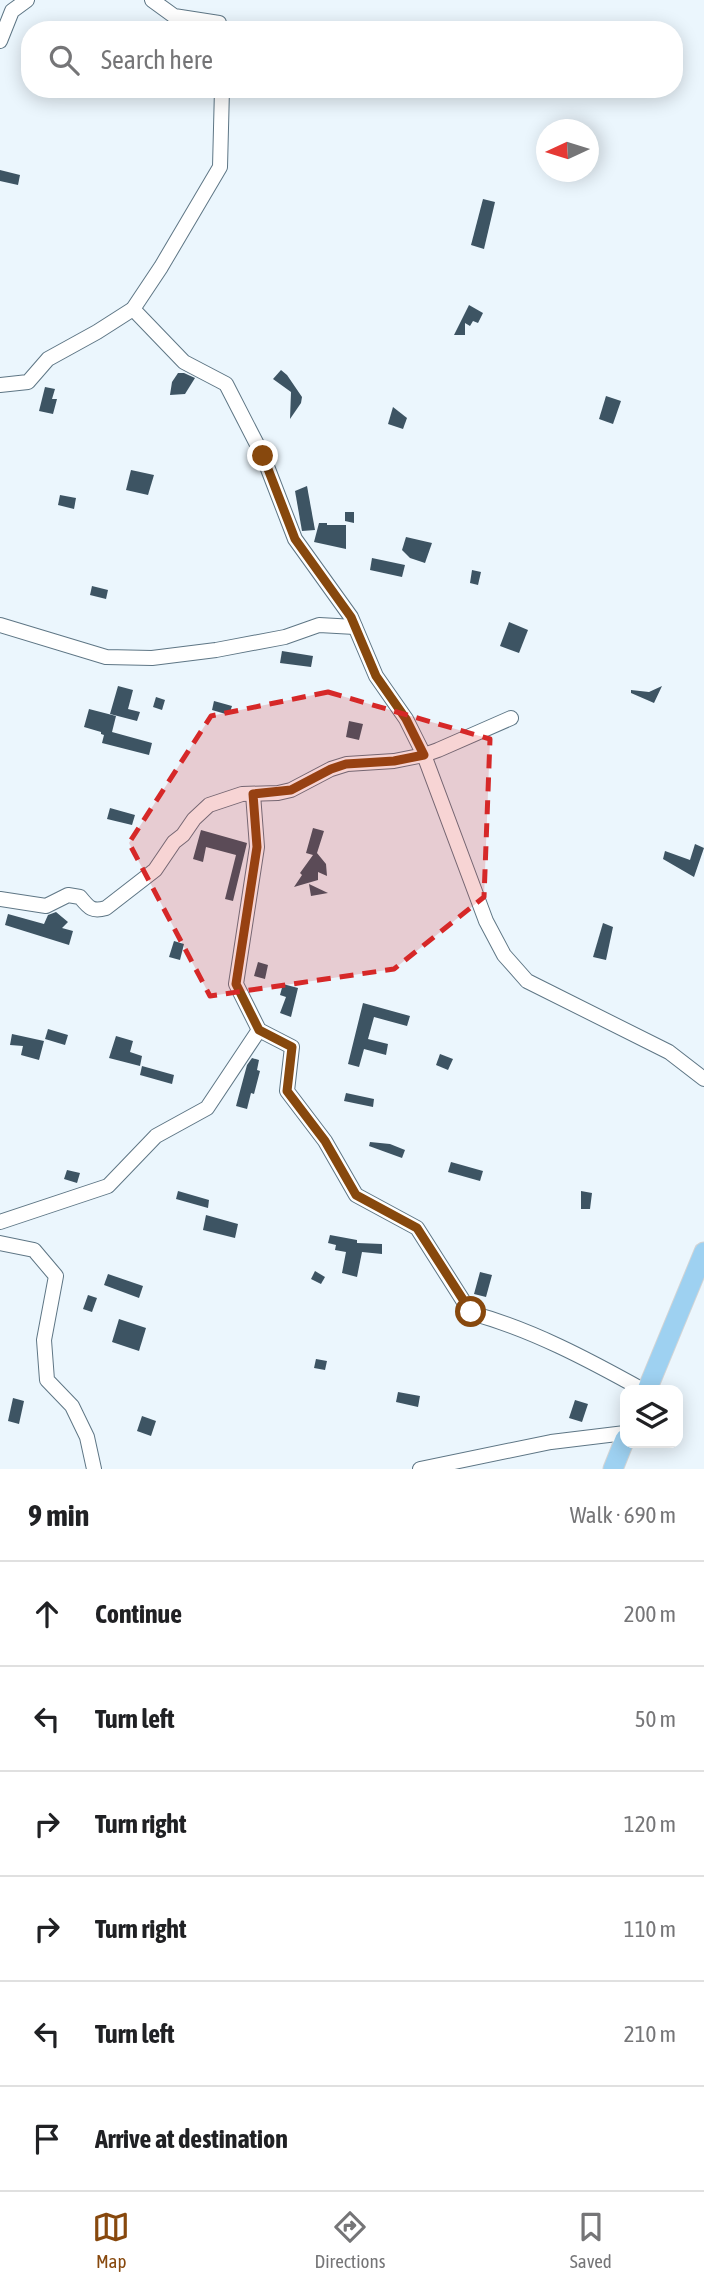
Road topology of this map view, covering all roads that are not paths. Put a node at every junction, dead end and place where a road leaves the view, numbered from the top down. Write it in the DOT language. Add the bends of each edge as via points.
graph roads {
  1 [pos="27,0"];
  2 [pos="152,0"];
  3 [pos="206,21"];
  4 [pos="0,41"];
  5 [pos="222,98"];
  6 [pos="133,309"];
  7 [pos="0,385"];
  8 [pos="0,625"];
  9 [pos="355,627"];
  10 [pos="511,718"];
  11 [pos="424,755"];
  12 [pos="253,794"];
  13 [pos="0,899"];
  14 [pos="259,1030"];
  15 [pos="704,1079"];
  16 [pos="0,1222"];
  17 [pos="0,1243"];
  18 [pos="704,1252"];
  19 [pos="636,1385"];
  20 [pos="647,1385"];
  21 [pos="620,1434"];
  22 [pos="621,1448"];
  23 [pos="94,1469"];
  24 [pos="421,1469"];
  25 [pos="613,1469"];
  1 -- 4 [label="street" via="12,11"];
  2 -- 3 [label="street" via="174,16"];
  5 -- 6 [label="street" via="220,167"];
  6 -- 7 [label="street" via="48,359 27,382"];
  6 -- 9 [label="street" via="184,362 226,384 263,456 295,539"];
  8 -- 9 [label="street" via="106,657 152,658 285,637 319,625"];
  9 -- 11 [label="street" via="376,676"];
  10 -- 11 [label="street"];
  11 -- 12 [label="street" via="346,764 291,790"];
  11 -- 15 [label="street" via="486,921 504,955 527,981 668,1052"];
  12 -- 13 [label="street" via="209,805 155,870 106,908 89,909 80,897 68,895 46,906"];
  12 -- 14 [label="street" via="257,847 236,984"];
  14 -- 16 [label="street" via="207,1108 156,1136 107,1186"];
  14 -- 19 [label="street" via="292,1047 287,1091 325,1141 356,1195 417,1228 471,1312 500,1320"];
  17 -- 23 [label="street" via="34,1250 56,1276 44,1340 47,1380 72,1406 87,1437"];
  18 -- 20 [label="highway"];
  21 -- 24 [label="street" via="551,1442"];
  22 -- 25 [label="highway"];
}
